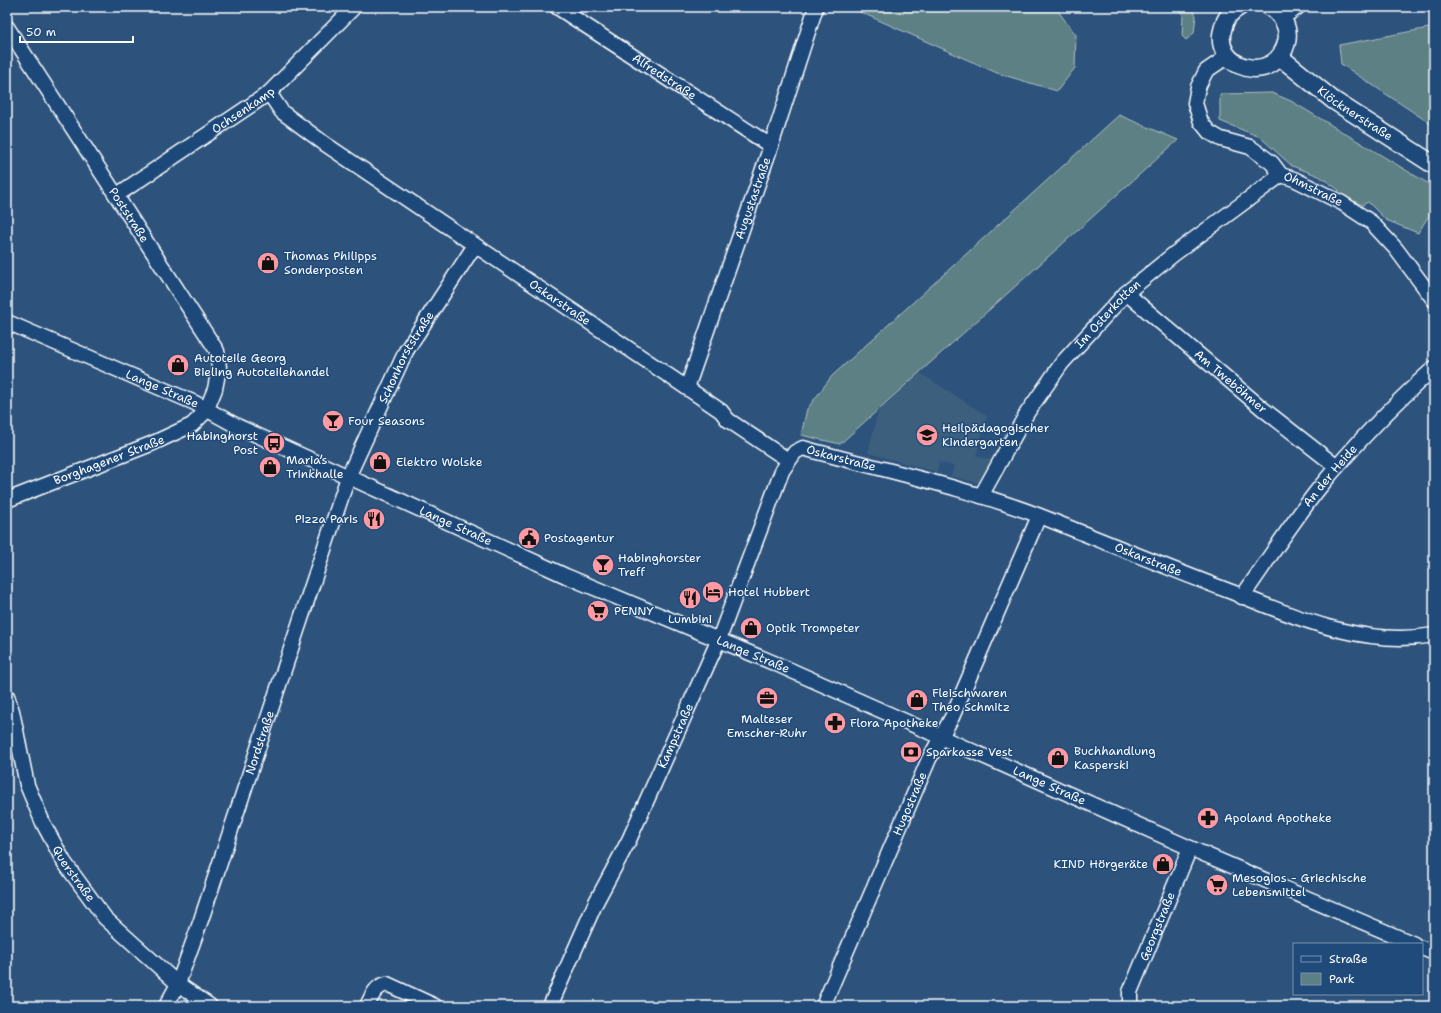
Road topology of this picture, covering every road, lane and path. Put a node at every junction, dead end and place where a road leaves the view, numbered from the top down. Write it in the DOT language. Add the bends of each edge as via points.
graph roads {
  1 [pos="354,7"];
  2 [pos="557,7"];
  3 [pos="816,7"];
  4 [pos="1239,7"];
  5 [pos="1298,7"];
  6 [pos="1276,12"];
  7 [pos="7,28"];
  8 [pos="1228,56"];
  9 [pos="1280,57"];
  10 [pos="269,93"];
  11 [pos="771,146"];
  12 [pos="1434,165"];
  13 [pos="1281,175"];
  14 [pos="117,196"];
  15 [pos="475,245"];
  16 [pos="1126,293"];
  17 [pos="1434,300"];
  18 [pos="7,322"];
  19 [pos="1434,368"];
  20 [pos="687,388"];
  21 [pos="206,411"];
  22 [pos="788,460"];
  23 [pos="1338,467"];
  24 [pos="348,477"];
  25 [pos="981,496"];
  26 [pos="7,500"];
  27 [pos="1039,516"];
  28 [pos="1245,593"];
  29 [pos="1434,635"];
  30 [pos="718,639"];
  31 [pos="7,696"];
  32 [pos="940,738"];
  33 [pos="1190,848"];
  34 [pos="1412,943"];
  35 [pos="1423,948"];
  36 [pos="1434,953"];
  37 [pos="178,984"];
  38 [pos="166,1006"];
  39 [pos="210,1006"];
  40 [pos="367,1006"];
  41 [pos="435,1006"];
  42 [pos="550,1006"];
  43 [pos="823,1006"];
  44 [pos="1130,1006"];
  1 -- 10 [label="street, Ochsenkamp"];
  2 -- 11 [label="street, Alfredstraße"];
  3 -- 11 [label="street, Augustastraße"];
  4 -- 8 [label="street" via="1229,15 1222,31 1221,40"];
  5 -- 6 [label="street"];
  6 -- 9 [label="street" via="1286,27 1287,38"];
  7 -- 14 [label="street, Poststraße"];
  8 -- 9 [label="street" via="1244,68 1254,69 1264,68"];
  8 -- 13 [label="street, Ohmstraße" via="1206,71 1198,87 1195,103 1201,122 1209,132 1221,139 1250,147 1272,163"];
  9 -- 12 [label="street, Klöcknerstraße" via="1333,100"];
  10 -- 14 [label="street, Ochsenkamp"];
  10 -- 15 [label="street, Oskarstraße" via="282,112 312,135"];
  11 -- 20 [label="street, Augustastraße"];
  13 -- 16 [label="street, Im Osterkotten"];
  13 -- 17 [label="street, Ohmstraße" via="1342,203 1371,222 1396,249"];
  14 -- 21 [label="street, Poststraße" via="217,351 219,368 216,389"];
  15 -- 20 [label="street, Oskarstraße"];
  15 -- 24 [label="street, Schonhorststraße" via="406,351"];
  16 -- 23 [label="street, Am Tweböhmer" via="1263,409"];
  16 -- 25 [label="street, Im Osterkotten" via="1062,363 1027,414"];
  18 -- 21 [label="street, Lange Straße" via="190,401"];
  19 -- 23 [label="street, An der Heide" via="1378,422"];
  20 -- 22 [label="street, Oskarstraße" via="721,411 728,420"];
  21 -- 24 [label="street, Lange Straße"];
  21 -- 26 [label="street, Borghagener Straße" via="192,425 176,434"];
  22 -- 25 [label="street, Oskarstraße" via="803,448"];
  22 -- 30 [label="street, Kampstraße"];
  23 -- 28 [label="street, An der Heide" via="1289,528"];
  24 -- 30 [label="street, Lange Straße" via="566,576"];
  24 -- 37 [label="street, Nordstraße" via="224,854"];
  25 -- 27 [label="street, Oskarstraße"];
  27 -- 28 [label="street, Oskarstraße" via="1135,556"];
  27 -- 32 [label="street, Hugostraße" via="952,717"];
  28 -- 29 [label="street, Oskarstraße" via="1329,628 1376,638"];
  30 -- 32 [label="street, Lange Straße"];
  30 -- 42 [label="street, Kampstraße" via="635,826 596,902"];
  31 -- 37 [label="street, Querstraße" via="27,785 43,823 64,862 105,918"];
  32 -- 33 [label="street, Lange Straße"];
  32 -- 43 [label="street, Hugostraße" via="928,759"];
  33 -- 34 [label="street, Lange Straße"];
  33 -- 44 [label="street, Georgstraße" via="1130,992"];
  35 -- 36 [label="street"];
  37 -- 38 [label="street, Nordstraße"];
  37 -- 39 [label="street, Querstraße"];
  40 -- 41 [label="street" via="376,990 387,984"];
}
